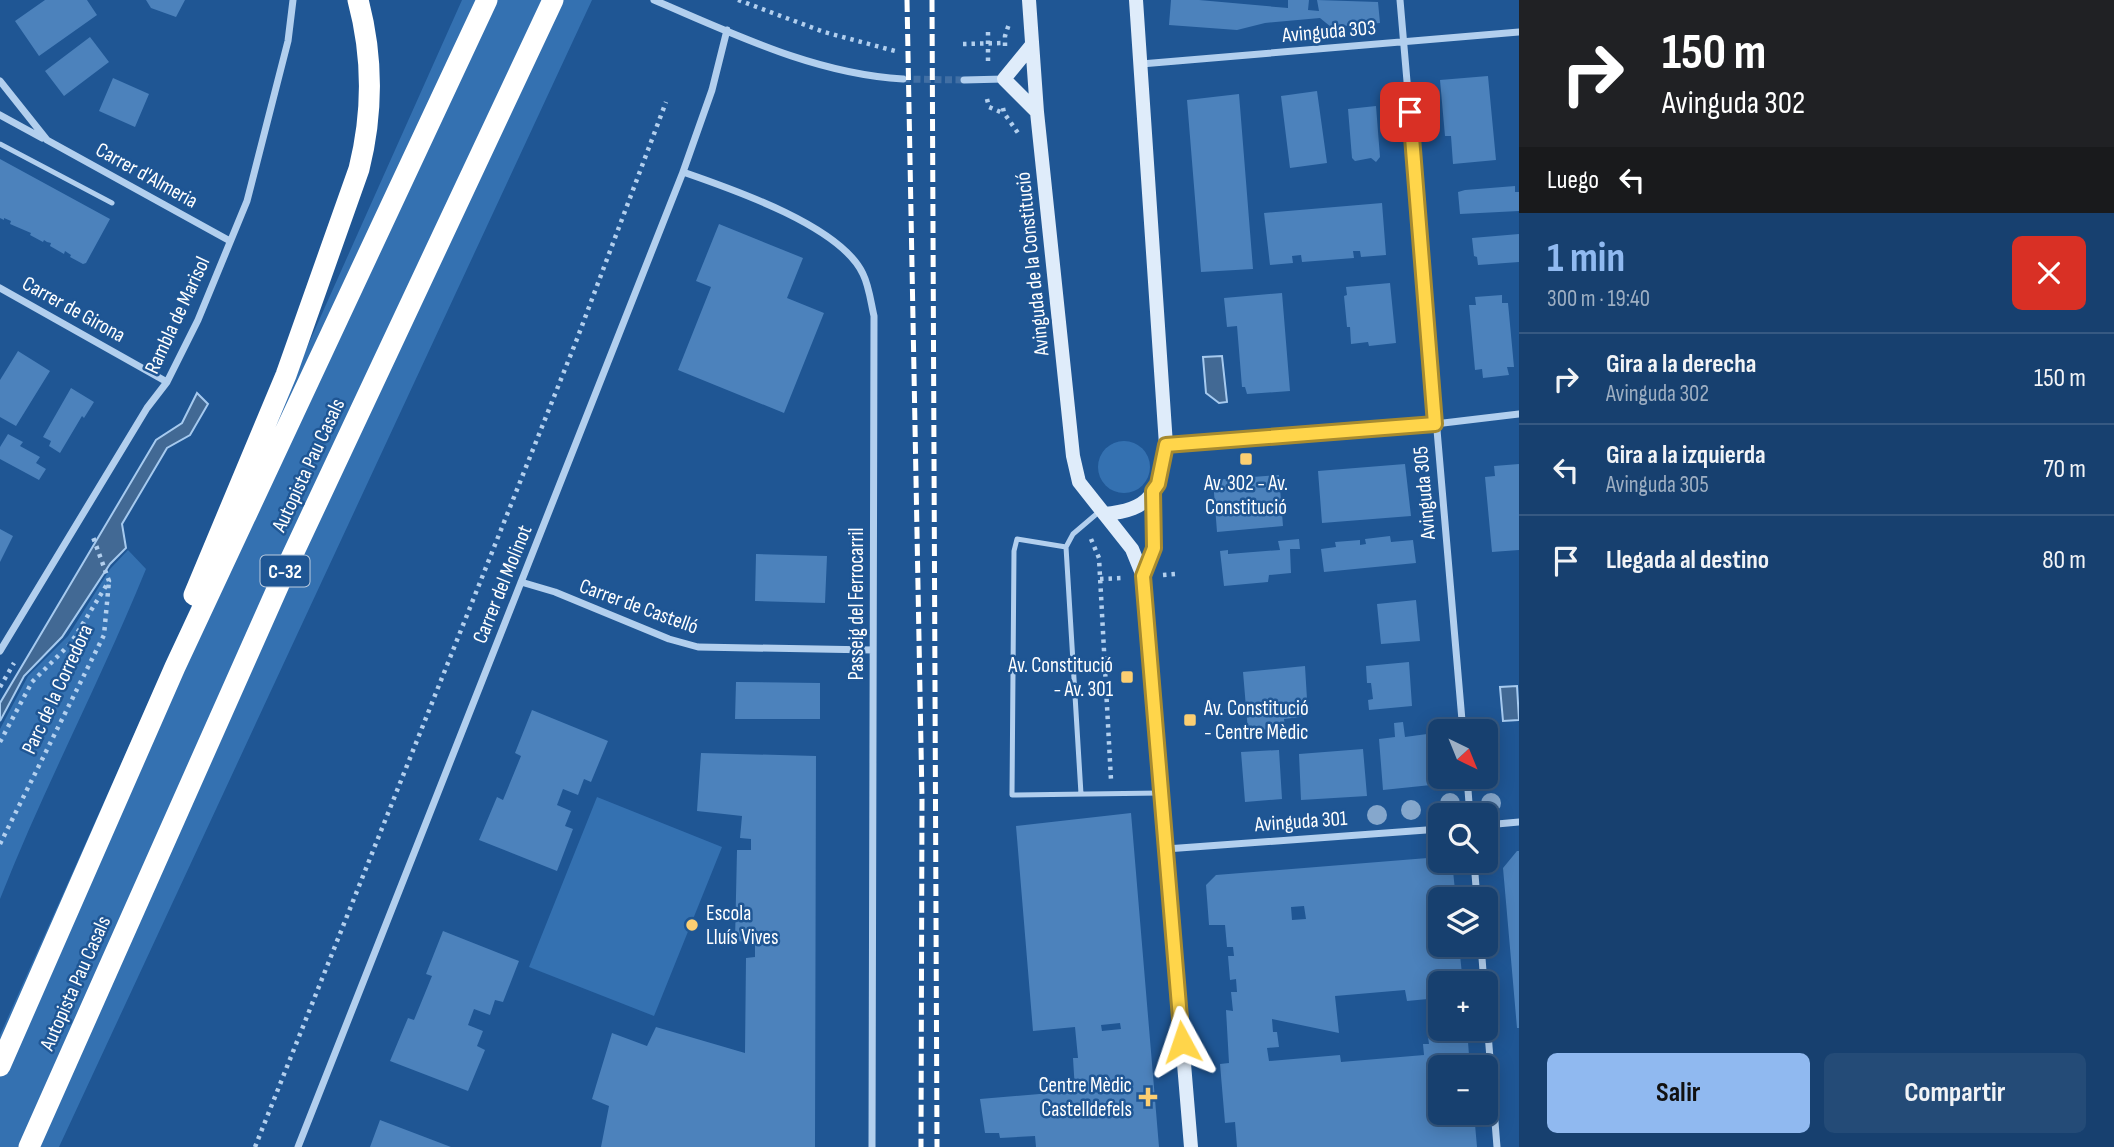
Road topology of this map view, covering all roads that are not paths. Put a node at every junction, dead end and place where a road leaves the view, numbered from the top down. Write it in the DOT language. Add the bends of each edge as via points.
graph roads {
  1 [pos="293,0"];
  2 [pos="358,0"];
  3 [pos="487,0"];
  4 [pos="554,0"];
  5 [pos="654,0"];
  6 [pos="1029,0"];
  7 [pos="1136,0"];
  8 [pos="1400,0"];
  9 [pos="727,30"];
  10 [pos="1519,32"];
  11 [pos="1402,43"];
  12 [pos="1031,46"];
  13 [pos="1141,64"];
  14 [pos="903,79"];
  15 [pos="1004,79"];
  16 [pos="0,80"];
  17 [pos="964,80"];
  18 [pos="1037,111"];
  19 [pos="0,114"];
  20 [pos="47,140"];
  21 [pos="0,144"];
  22 [pos="683,172"];
  23 [pos="112,203"];
  24 [pos="230,241"];
  25 [pos="0,288"];
  26 [pos="167,382"];
  27 [pos="1519,414"];
  28 [pos="1435,424"];
  29 [pos="1166,445"];
  30 [pos="1153,491"];
  31 [pos="1102,512"];
  32 [pos="1066,547"];
  33 [pos="1143,576"];
  34 [pos="521,582"];
  35 [pos="873,650"];
  36 [pos="0,651"];
  37 [pos="1462,719"];
  38 [pos="1160,793"];
  39 [pos="1081,794"];
  40 [pos="107,821"];
  41 [pos="1519,822"];
  42 [pos="1498,824"];
  43 [pos="1428,830"];
  44 [pos="1165,849"];
  45 [pos="1489,1041"];
  46 [pos="0,1066"];
  47 [pos="29,1147"];
  48 [pos="298,1147"];
  49 [pos="872,1147"];
  50 [pos="1191,1147"];
  51 [pos="1497,1147"];
  1 -- 24 [label="street, Rambla de Marisol" via="275,94 247,201"];
  2 -- 40 [label="highway" via="369,59 370,97 359,169 286,375 156,686"];
  3 -- 40 [label="highway, Autopista Pau Casals / C-32"];
  4 -- 47 [label="highway, Autopista Pau Casals / C-32" via="285,571"];
  5 -- 9 [label="street"];
  6 -- 12 [label="street, Avinguda de la Constitució"];
  7 -- 13 [label="street, Avinguda de la Constitució"];
  8 -- 11 [label="street, Avinguda 305"];
  9 -- 14 [label="street" via="815,65 868,77"];
  9 -- 22 [label="street, Carrer del Molinot"];
  10 -- 11 [label="street, Avinguda 303"];
  11 -- 13 [label="street, Avinguda 303"];
  11 -- 28 [label="street, Avinguda 305"];
  12 -- 15 [label="street"];
  12 -- 18 [label="street, Avinguda de la Constitució"];
  13 -- 29 [label="street, Avinguda de la Constitució"];
  15 -- 17 [label="street"];
  15 -- 18 [label="street"];
  16 -- 20 [label="street, Carrer d'Almeria"];
  18 -- 31 [label="street, Avinguda de la Constitució" via="1073,456 1079,482"];
  19 -- 20 [label="street, Carrer d'Almeria"];
  20 -- 24 [label="street, Carrer d'Almeria"];
  21 -- 23 [label="lane"];
  22 -- 34 [label="street, Carrer del Molinot"];
  22 -- 35 [label="street, Passeig del Ferrocarril" via="820,231 845,248 863,274 874,316"];
  24 -- 26 [label="street, Rambla de Marisol"];
  25 -- 26 [label="street, Carrer de Girona"];
  26 -- 36 [label="street, Rambla de Marisol"];
  27 -- 28 [label="street"];
  28 -- 29 [label="street"];
  28 -- 37 [label="street, Avinguda 305"];
  29 -- 30 [label="street, Avinguda de la Constitució"];
  30 -- 31 [label="street" via="1129,512"];
  30 -- 33 [label="street, Avinguda de la Constitució" via="1154,548"];
  31 -- 32 [label="lane" via="1073,534"];
  31 -- 33 [label="street, Avinguda de la Constitució" via="1132,549"];
  32 -- 39 [label="lane"];
  32 -- 39 [label="lane" via="1017,539 1014,551 1012,795"];
  33 -- 38 [label="street, Avinguda de la Constitució"];
  34 -- 35 [label="street, Carrer de Castelló" via="698,647"];
  34 -- 48 [label="street, Carrer del Molinot"];
  35 -- 49 [label="street, Passeig del Ferrocarril"];
  38 -- 39 [label="lane"];
  38 -- 44 [label="street, Avinguda de la Constitució"];
  40 -- 46 [label="highway, Autopista Pau Casals / C-32"];
  41 -- 42 [label="street"];
  43 -- 44 [label="street, Avinguda 301"];
  44 -- 50 [label="street, Avinguda de la Constitució"];
  45 -- 51 [label="street"];
}
